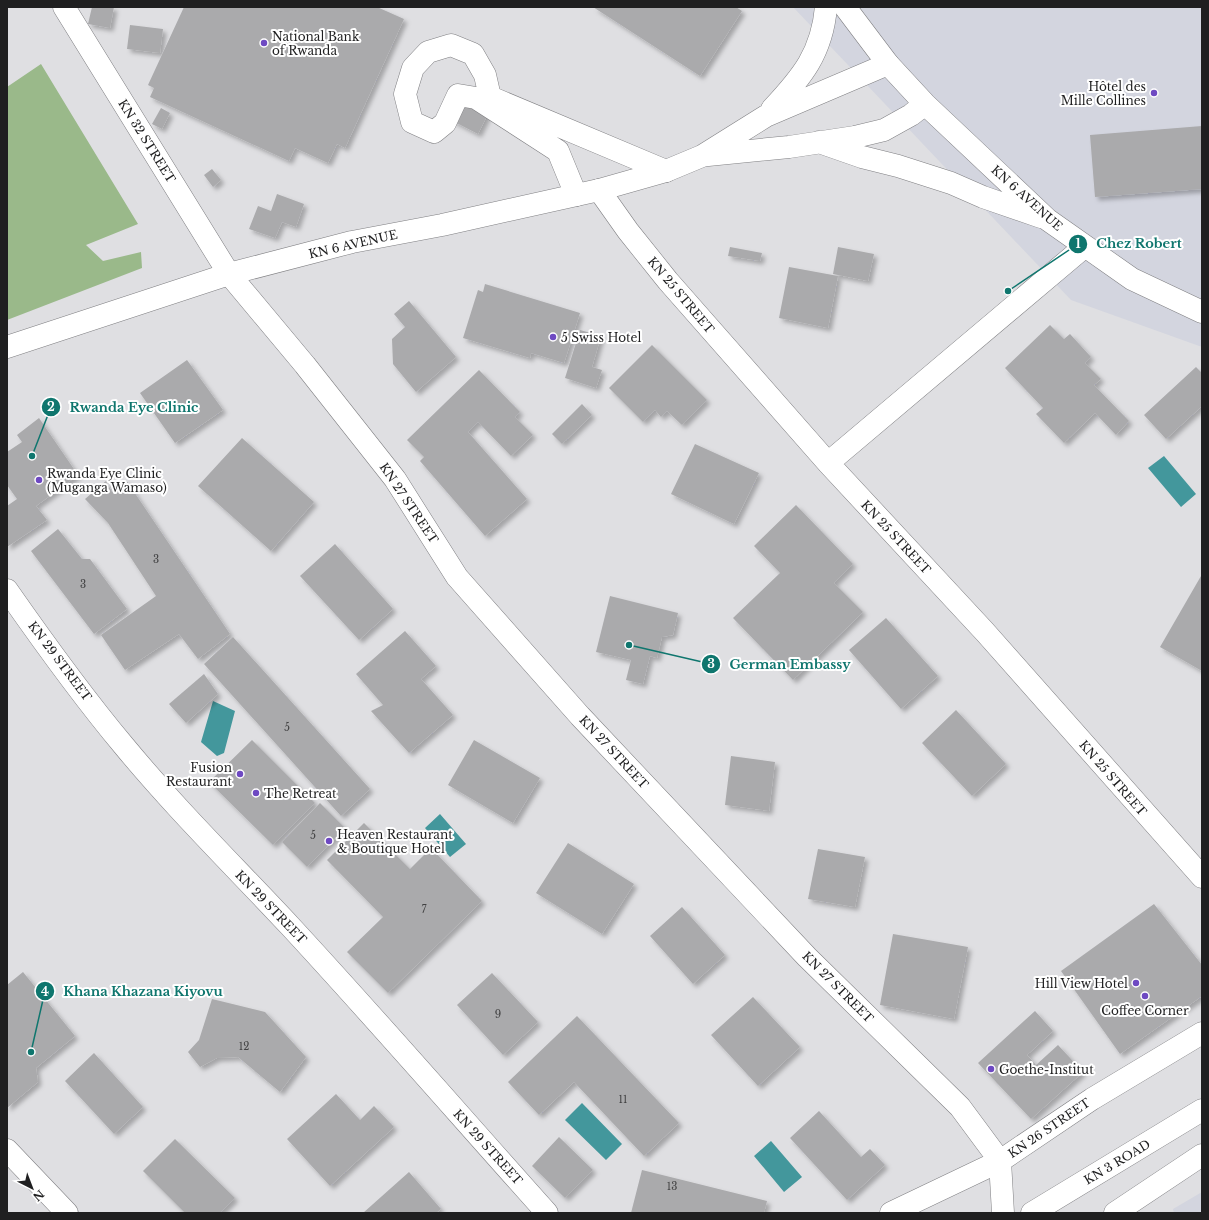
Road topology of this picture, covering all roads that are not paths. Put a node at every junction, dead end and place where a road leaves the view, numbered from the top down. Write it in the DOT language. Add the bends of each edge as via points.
graph roads {
  1 [pos="64,7"];
  2 [pos="826,7"];
  3 [pos="845,7"];
  4 [pos="888,64"];
  5 [pos="925,104"];
  6 [pos="766,116"];
  7 [pos="819,142"];
  8 [pos="702,156"];
  9 [pos="666,171"];
  10 [pos="599,190"];
  11 [pos="576,195"];
  12 [pos="1048,220"];
  13 [pos="1084,247"];
  14 [pos="229,274"];
  15 [pos="1202,312"];
  16 [pos="7,348"];
  17 [pos="828,463"];
  18 [pos="7,590"];
  19 [pos="1202,877"];
  20 [pos="1202,1033"];
  21 [pos="1202,1110"];
  22 [pos="7,1150"];
  23 [pos="1202,1155"];
  24 [pos="1000,1161"];
  25 [pos="67,1213"];
  26 [pos="547,1213"];
  27 [pos="891,1213"];
  28 [pos="1003,1213"];
  29 [pos="1032,1213"];
  30 [pos="1115,1213"];
  1 -- 14 [label="main road, KN 32 STREET"];
  2 -- 6 [label="main road" via="825,22 813,59 792,88"];
  3 -- 4 [label="main road"];
  4 -- 5 [label="main road, KN 6 AVENUE"];
  4 -- 6 [label="main road, KN 6 AVENUE"];
  5 -- 7 [label="main road, KN 6 AVENUE" via="884,130"];
  5 -- 12 [label="main road, KN 6 AVENUE"];
  6 -- 8 [label="main road, KN 6 AVENUE"];
  7 -- 8 [label="main road, KN 6 AVENUE"];
  7 -- 12 [label="main road" via="951,183"];
  8 -- 9 [label="main road, KN 6 AVENUE"];
  9 -- 10 [label="main road, KN 6 AVENUE"];
  9 -- 11 [label="main road" via="490,97 485,75 473,54 451,45 428,52 413,68 406,94 412,122 434,132 445,123 458,95 476,98 558,151"];
  10 -- 11 [label="main road, KN 6 AVENUE"];
  10 -- 17 [label="main road, KN 25 STREET" via="668,281"];
  11 -- 14 [label="main road, KN 6 AVENUE" via="352,242"];
  12 -- 13 [label="main road, KN 6 AVENUE"];
  13 -- 15 [label="main road, KN 6 AVENUE" via="1132,279"];
  13 -- 17 [label="main road"];
  14 -- 16 [label="main road, KN 6 AVENUE"];
  14 -- 24 [label="main road, KN 27 STREET" via="395,479 457,577 580,716 806,957 960,1107"];
  17 -- 19 [label="main road, KN 25 STREET" via="985,632"];
  18 -- 26 [label="main road, KN 29 STREET" via="46,646 133,757 382,1028"];
  20 -- 24 [label="main road, KN 26 STREET" via="1092,1099"];
  21 -- 29 [label="main road, KN 3 ROAD"];
  22 -- 25 [label="main road"];
  23 -- 30 [label="main road"];
  24 -- 27 [label="main road, KN 26 STREET"];
  24 -- 28 [label="main road"];
}
